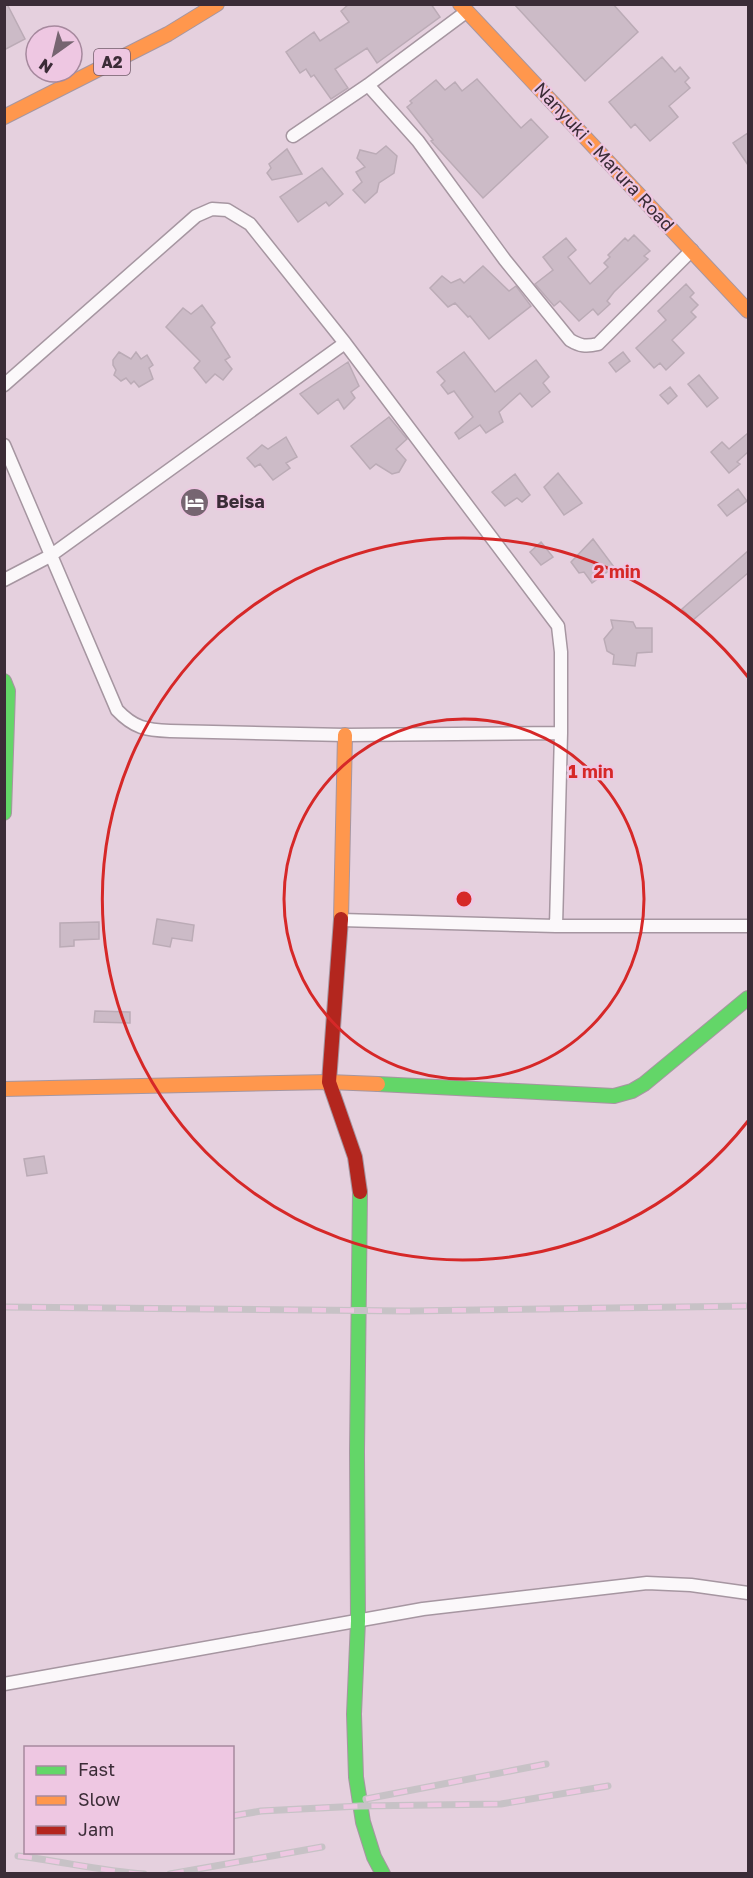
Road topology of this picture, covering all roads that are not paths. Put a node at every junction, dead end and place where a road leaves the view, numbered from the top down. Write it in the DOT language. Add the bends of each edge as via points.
graph roads {
  1 [pos="217,4"];
  2 [pos="463,8"];
  3 [pos="368,85"];
  4 [pos="4,117"];
  5 [pos="293,136"];
  6 [pos="692,250"];
  7 [pos="748,310"];
  8 [pos="345,343"];
  9 [pos="4,385"];
  10 [pos="4,445"];
  11 [pos="50,556"];
  12 [pos="4,580"];
  13 [pos="4,681"];
  14 [pos="561,733"];
  15 [pos="345,735"];
  16 [pos="4,813"];
  17 [pos="341,920"];
  18 [pos="556,926"];
  19 [pos="748,926"];
  20 [pos="748,998"];
  21 [pos="329,1082"];
  22 [pos="4,1089"];
  23 [pos="748,1593"];
  24 [pos="358,1621"];
  25 [pos="4,1684"];
  26 [pos="383,1874"];
  1 -- 4 [label="main road, A2" via="168,34"];
  2 -- 3 [label="street"];
  2 -- 6 [label="main road, Nanyuki - Marura Road"];
  3 -- 5 [label="street"];
  3 -- 6 [label="street" via="418,141 505,260 579,346 598,344"];
  6 -- 7 [label="main road, Nanyuki - Marura Road"];
  8 -- 9 [label="street" via="250,224 227,210 212,209 196,216"];
  8 -- 11 [label="street"];
  8 -- 14 [label="street" via="558,626"];
  10 -- 11 [label="street"];
  11 -- 12 [label="street"];
  11 -- 15 [label="street" via="117,710 127,721 150,730"];
  13 -- 16 [label="main road" via="8,691 8,752"];
  14 -- 15 [label="street"];
  14 -- 18 [label="street"];
  15 -- 17 [label="main road"];
  17 -- 18 [label="street"];
  17 -- 21 [label="main road"];
  18 -- 19 [label="street"];
  20 -- 21 [label="main road" via="644,1084 614,1096"];
  21 -- 22 [label="main road"];
  21 -- 24 [label="main road" via="355,1157 361,1201"];
  23 -- 24 [label="street" via="648,1583 423,1609"];
  24 -- 25 [label="street"];
  24 -- 26 [label="main road" via="356,1777 363,1822"];
}
